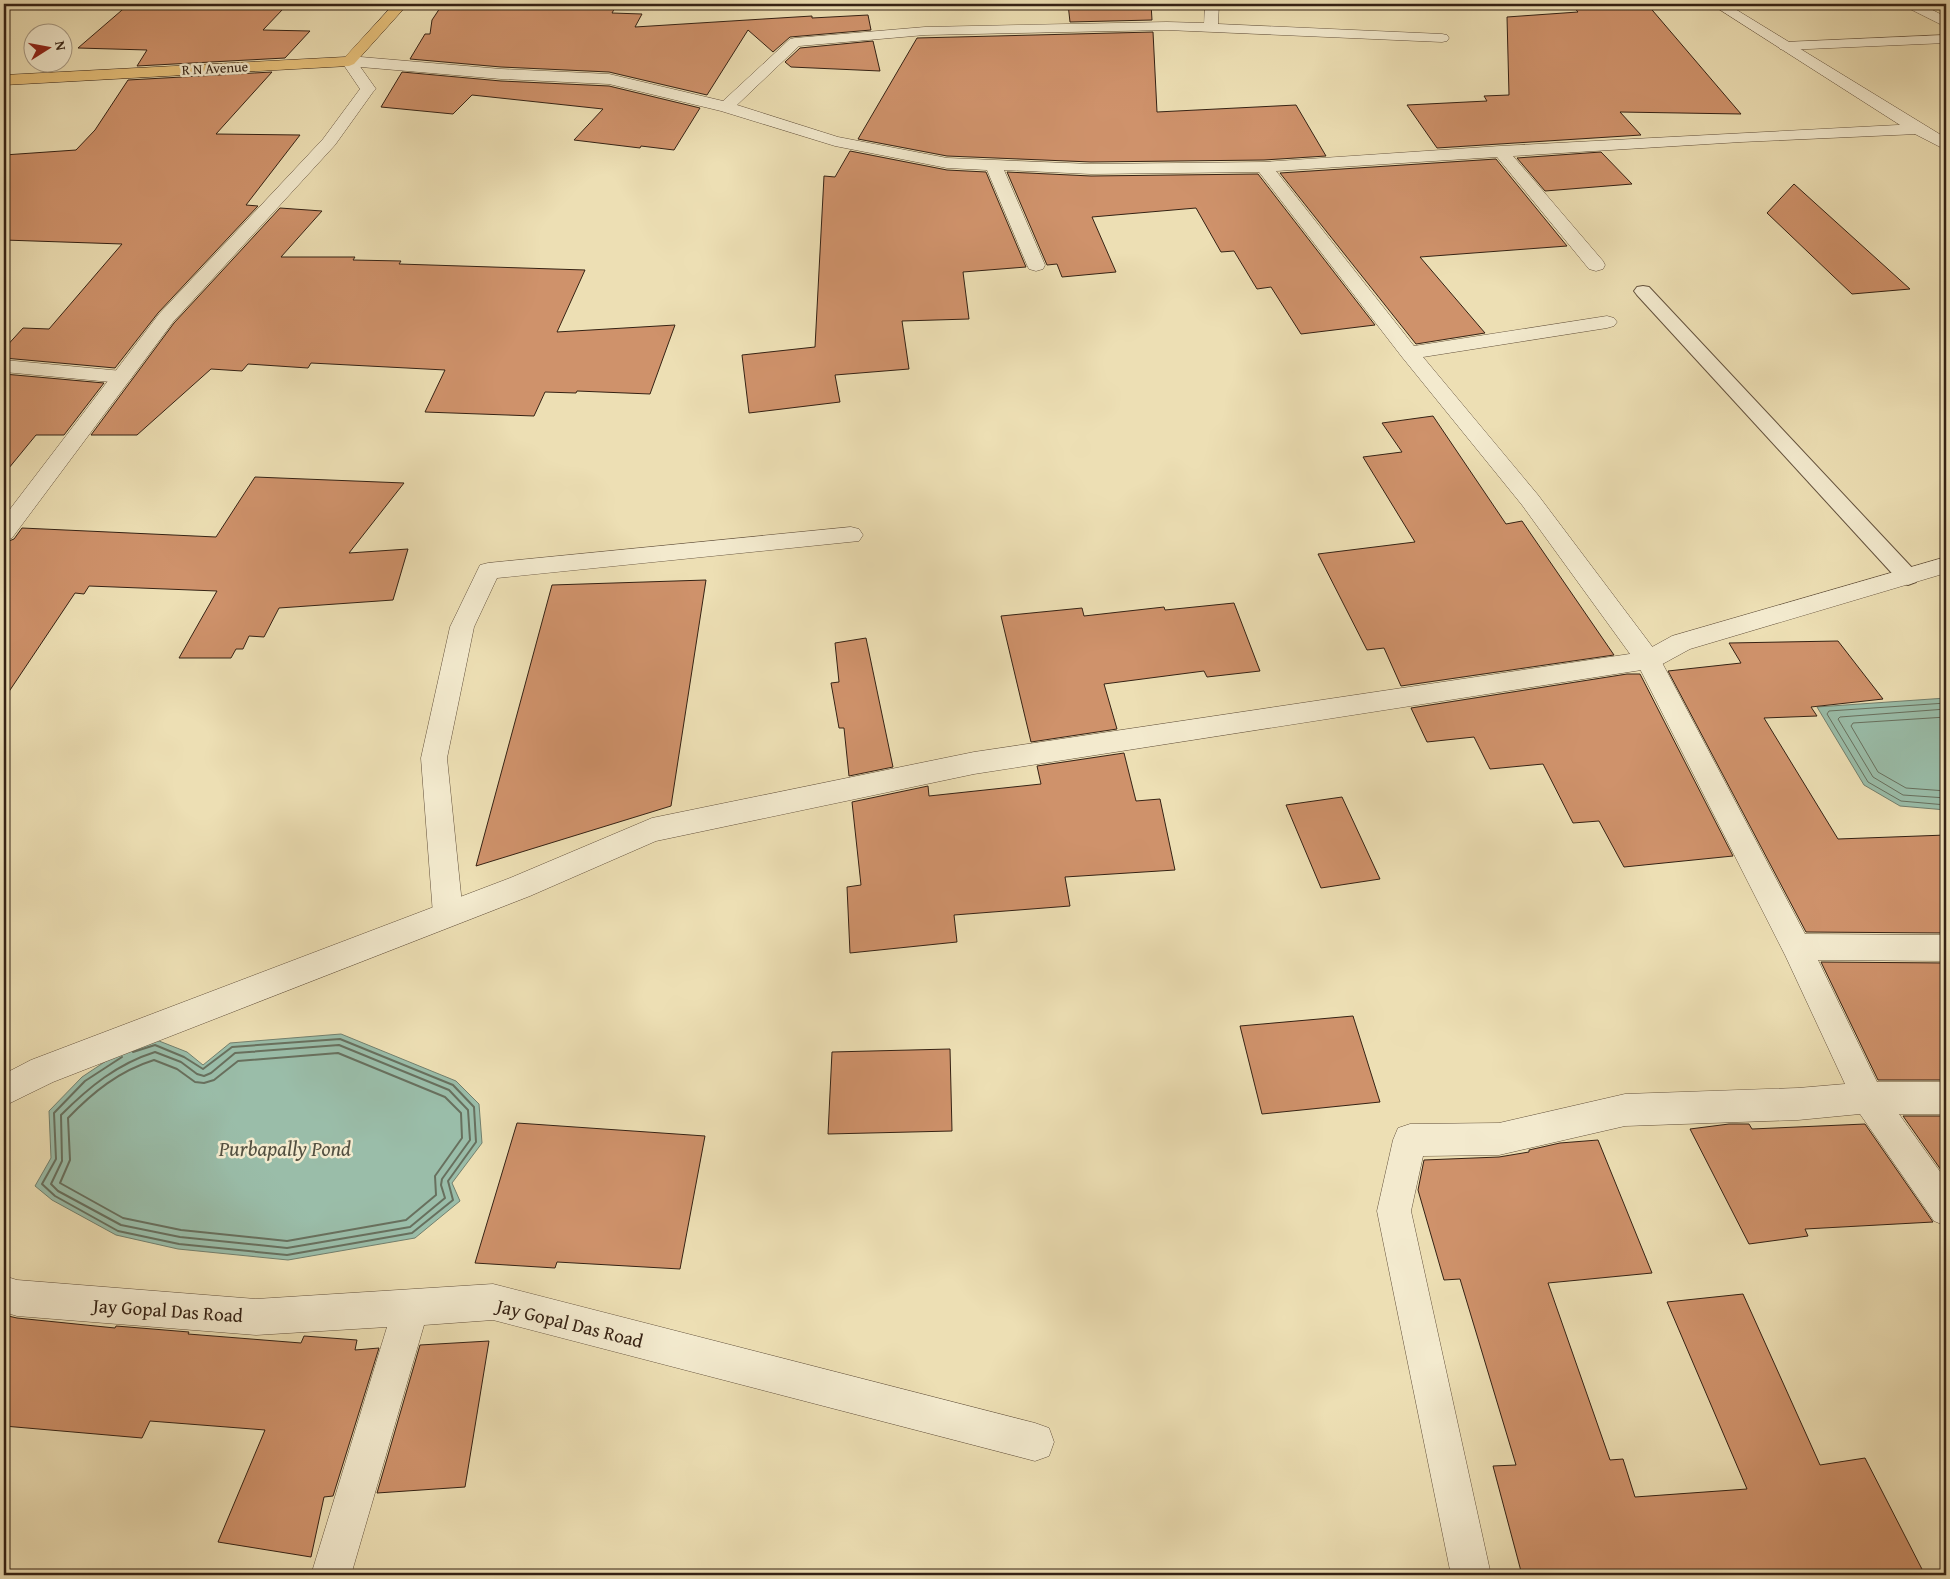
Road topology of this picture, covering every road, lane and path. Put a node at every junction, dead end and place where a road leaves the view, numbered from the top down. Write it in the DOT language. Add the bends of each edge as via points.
graph roads {
  1 [pos="401,4"];
  2 [pos="1212,4"];
  3 [pos="1718,4"];
  4 [pos="1911,4"];
  5 [pos="1946,23"];
  6 [pos="1211,28"];
  7 [pos="1442,38"];
  8 [pos="1946,39"];
  9 [pos="1785,46"];
  10 [pos="349,61"];
  11 [pos="4,80"];
  12 [pos="726,107"];
  13 [pos="1918,129"];
  14 [pos="1946,145"];
  15 [pos="1500,151"];
  16 [pos="993,165"];
  17 [pos="1264,167"];
  18 [pos="1036,265"];
  19 [pos="1596,265"];
  20 [pos="1643,291"];
  21 [pos="1607,322"];
  22 [pos="1409,353"];
  23 [pos="4,366"];
  24 [pos="122,377"];
  25 [pos="4,534"];
  26 [pos="851,535"];
  27 [pos="1946,566"];
  28 [pos="1908,577"];
  29 [pos="1648,660"];
  30 [pos="448,914"];
  31 [pos="1796,947"];
  32 [pos="1946,948"];
  33 [pos="4,1091"];
  34 [pos="1868,1098"];
  35 [pos="1946,1098"];
  36 [pos="1946,1209"];
  37 [pos="4,1294"];
  38 [pos="412,1308"];
  39 [pos="1035,1442"];
  40 [pos="331,1575"];
  41 [pos="1471,1575"];
  1 -- 10 [label="main road"];
  2 -- 6 [label="street"];
  3 -- 9 [label="street"];
  4 -- 5 [label="street"];
  6 -- 7 [label="street"];
  6 -- 12 [label="street" via="925,31 795,42"];
  8 -- 9 [label="street"];
  9 -- 13 [label="street"];
  10 -- 11 [label="main road, R N Avenue"];
  10 -- 12 [label="street" via="609,79"];
  10 -- 24 [label="street" via="368,89 329,142 166,318"];
  12 -- 16 [label="street" via="835,142 946,163"];
  13 -- 14 [label="street"];
  13 -- 15 [label="street"];
  15 -- 17 [label="street"];
  15 -- 19 [label="street"];
  16 -- 17 [label="street" via="1091,169"];
  16 -- 18 [label="street"];
  17 -- 22 [label="street"];
  20 -- 28 [label="lane"];
  21 -- 22 [label="street"];
  22 -- 29 [label="street" via="1530,500"];
  23 -- 24 [label="street"];
  24 -- 25 [label="street"];
  26 -- 30 [label="street" via="488,571 462,627 434,758"];
  27 -- 28 [label="street"];
  28 -- 29 [label="street" via="1681,642"];
  29 -- 30 [label="street" via="974,763 652,830"];
  29 -- 31 [label="street"];
  30 -- 33 [label="street" via="42,1071"];
  31 -- 32 [label="street"];
  31 -- 34 [label="street"];
  34 -- 35 [label="street"];
  34 -- 36 [label="street"];
  34 -- 41 [label="street" via="1798,1104 1625,1110 1499,1139 1410,1140 1394,1211"];
  37 -- 38 [label="street, Jay Gopal Das Road" via="17,1298 256,1317"];
  38 -- 39 [label="street, Jay Gopal Das Road" via="493,1302"];
  38 -- 40 [label="street"];
}
